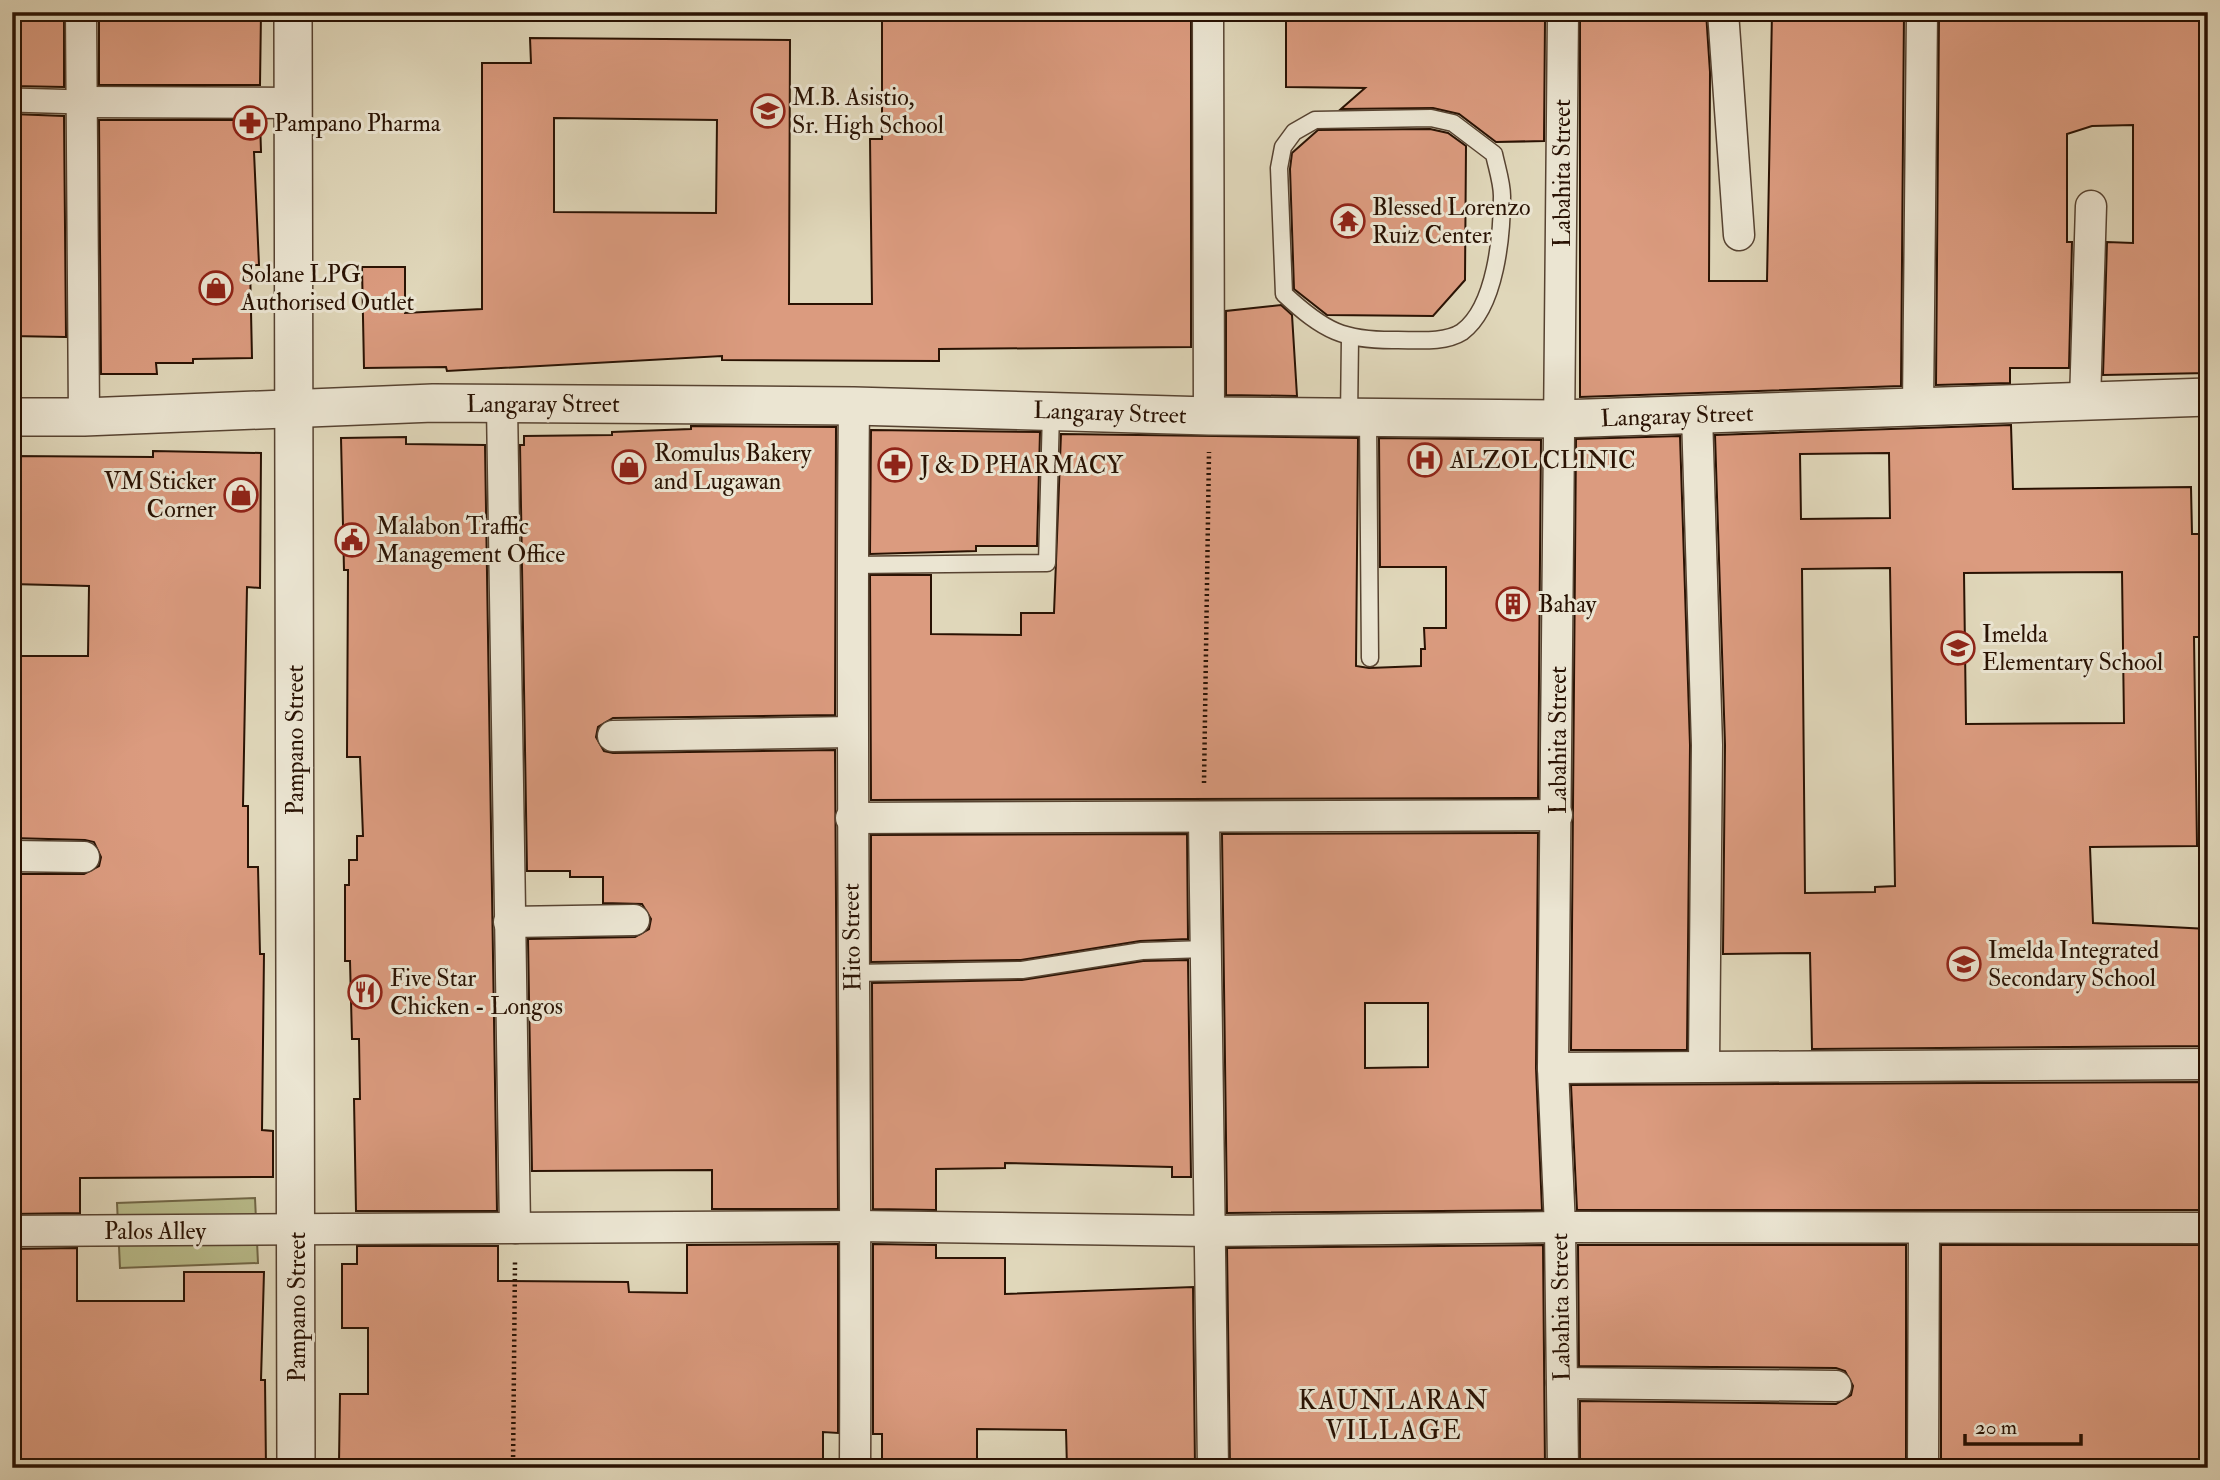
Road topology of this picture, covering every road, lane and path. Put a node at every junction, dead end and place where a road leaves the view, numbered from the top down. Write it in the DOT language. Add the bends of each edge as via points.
graph roads {
  1 [pos="81,12"];
  2 [pos="293,12"];
  3 [pos="1208,12"];
  4 [pos="1563,12"];
  5 [pos="1723,12"];
  6 [pos="1922,12"];
  7 [pos="12,100"];
  8 [pos="82,102"];
  9 [pos="293,103"];
  10 [pos="2091,206"];
  11 [pos="1739,235"];
  12 [pos="1350,338"];
  13 [pos="2208,397"];
  14 [pos="2085,402"];
  15 [pos="502,405"];
  16 [pos="854,406"];
  17 [pos="293,408"];
  18 [pos="1918,408"];
  19 [pos="1051,412"];
  20 [pos="1697,415"];
  21 [pos="1209,416"];
  22 [pos="12,417"];
  23 [pos="84,417"];
  24 [pos="1358,417"];
  25 [pos="1560,419"];
  26 [pos="852,565"];
  27 [pos="1370,658"];
  28 [pos="851,732"];
  29 [pos="612,736"];
  30 [pos="1557,815"];
  31 [pos="851,818"];
  32 [pos="1204,819"];
  33 [pos="12,856"];
  34 [pos="85,858"];
  35 [pos="634,920"];
  36 [pos="509,922"];
  37 [pos="1206,948"];
  38 [pos="853,973"];
  39 [pos="2208,1064"];
  40 [pos="1704,1065"];
  41 [pos="1553,1068"];
  42 [pos="857,1226"];
  43 [pos="1560,1227"];
  44 [pos="515,1228"];
  45 [pos="1924,1228"];
  46 [pos="2208,1228"];
  47 [pos="297,1230"];
  48 [pos="12,1231"];
  49 [pos="1210,1231"];
  50 [pos="1562,1383"];
  51 [pos="1836,1386"];
  52 [pos="296,1468"];
  53 [pos="513,1468"];
  54 [pos="855,1468"];
  55 [pos="1213,1468"];
  56 [pos="1563,1468"];
  57 [pos="1923,1468"];
  1 -- 8 [label="street"];
  2 -- 9 [label="street, Pampano Street"];
  3 -- 21 [label="street"];
  4 -- 25 [label="street, Labahita Street"];
  5 -- 11 [label="street"];
  6 -- 18 [label="street"];
  7 -- 8 [label="street"];
  8 -- 9 [label="street"];
  8 -- 23 [label="street"];
  9 -- 17 [label="street, Pampano Street"];
  10 -- 14 [label="street"];
  12 -- 12 [label="lane" via="1309,317 1284,294 1279,168 1283,147 1294,132 1315,120 1431,118 1453,123 1494,154 1502,194 1495,273 1482,307 1461,332 1435,340"];
  12 -- 24 [label="lane"];
  13 -- 14 [label="street, Langaray Street"];
  14 -- 18 [label="street, Langaray Street"];
  15 -- 16 [label="street, Langaray Street"];
  15 -- 17 [label="street, Langaray Street"];
  15 -- 36 [label="street"];
  16 -- 19 [label="street, Langaray Street"];
  16 -- 26 [label="street, Hito Street"];
  17 -- 23 [label="street, Langaray Street"];
  17 -- 47 [label="street, Pampano Street"];
  18 -- 20 [label="street, Langaray Street"];
  19 -- 21 [label="street, Langaray Street"];
  19 -- 26 [label="lane" via="1047,563"];
  20 -- 25 [label="street, Langaray Street"];
  20 -- 40 [label="street" via="1707,745"];
  21 -- 24 [label="street, Langaray Street"];
  21 -- 32 [label="path"];
  22 -- 23 [label="street, Langaray Street"];
  24 -- 25 [label="street, Langaray Street"];
  24 -- 27 [label="lane"];
  25 -- 30 [label="street, Labahita Street"];
  26 -- 28 [label="street, Hito Street"];
  28 -- 29 [label="street"];
  28 -- 31 [label="street, Hito Street"];
  30 -- 32 [label="street"];
  30 -- 41 [label="street, Labahita Street"];
  31 -- 32 [label="street"];
  31 -- 38 [label="street, Hito Street"];
  32 -- 37 [label="street"];
  33 -- 34 [label="street"];
  35 -- 36 [label="street"];
  36 -- 44 [label="street"];
  37 -- 38 [label="lane" via="1142,951 1022,970"];
  37 -- 49 [label="street"];
  38 -- 42 [label="street, Hito Street"];
  39 -- 40 [label="street"];
  40 -- 41 [label="street"];
  41 -- 43 [label="street, Labahita Street"];
  42 -- 44 [label="street, Palos Alley"];
  42 -- 49 [label="street, Palos Alley"];
  42 -- 54 [label="street, Hito Street"];
  43 -- 45 [label="street, Palos Alley"];
  43 -- 49 [label="street, Palos Alley"];
  43 -- 50 [label="street, Labahita Street"];
  44 -- 47 [label="street, Palos Alley"];
  44 -- 53 [label="path"];
  45 -- 46 [label="street, Palos Alley"];
  45 -- 57 [label="street"];
  47 -- 48 [label="street, Palos Alley"];
  47 -- 52 [label="street, Pampano Street"];
  49 -- 55 [label="street"];
  50 -- 51 [label="street"];
  50 -- 56 [label="street, Labahita Street"];
}
